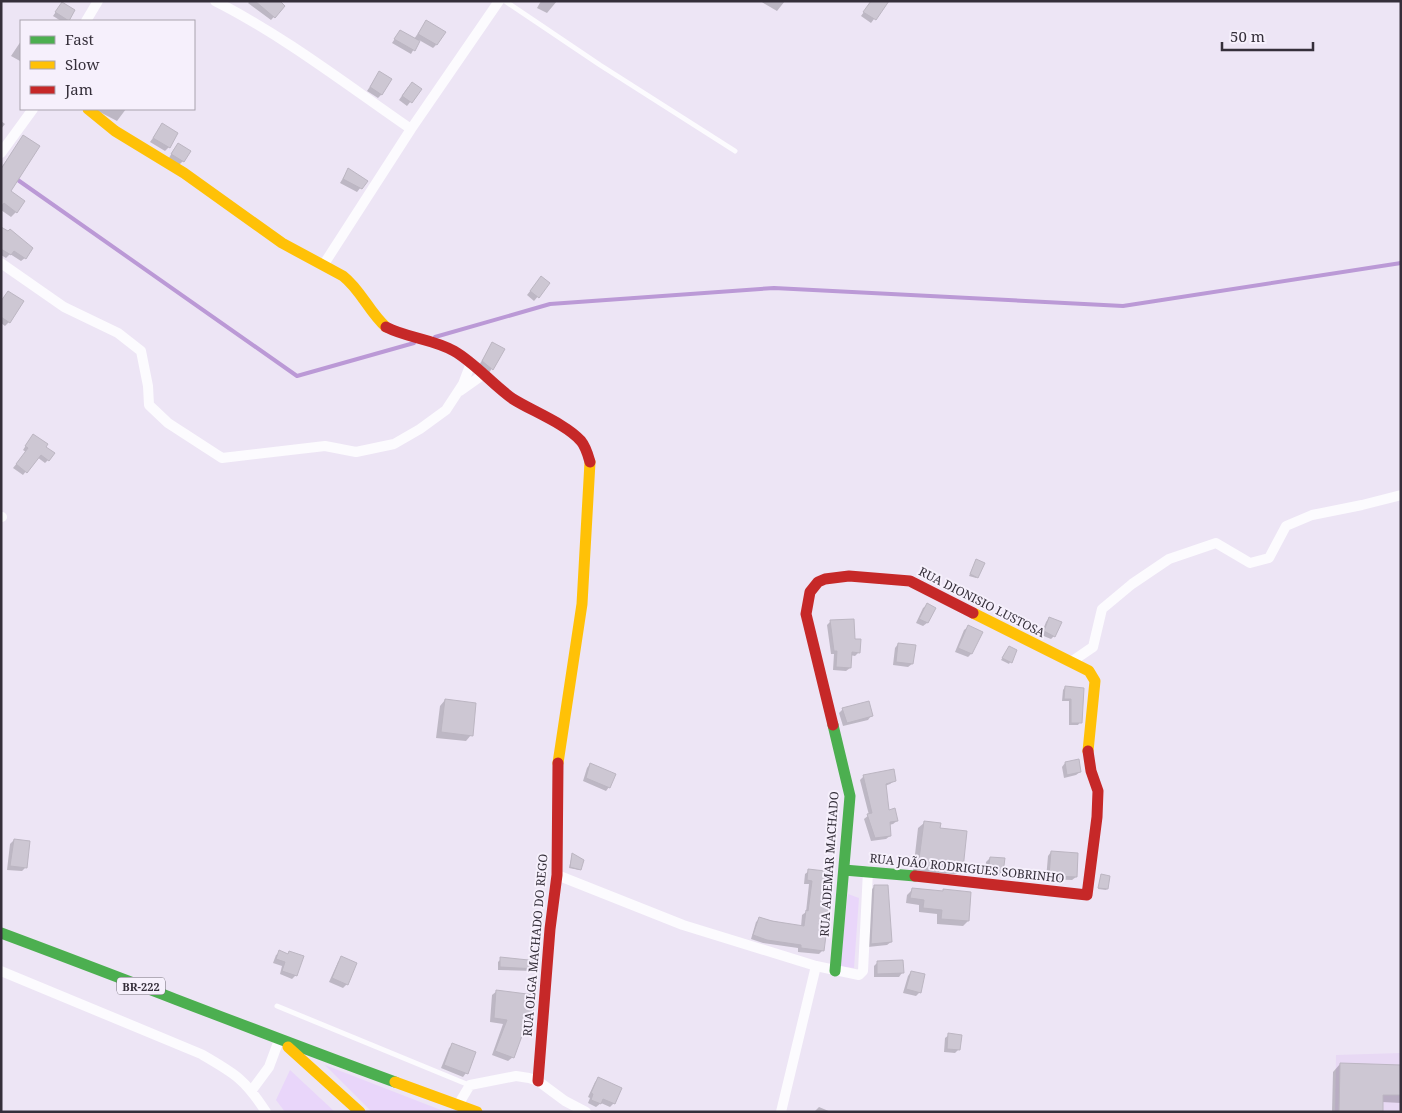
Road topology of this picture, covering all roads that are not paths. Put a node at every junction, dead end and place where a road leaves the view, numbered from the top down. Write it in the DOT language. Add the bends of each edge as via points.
graph roads {
  1 [pos="98,1"];
  2 [pos="215,1"];
  3 [pos="500,1"];
  4 [pos="505,1"];
  5 [pos="87,20"];
  6 [pos="32,110"];
  7 [pos="89,110"];
  8 [pos="411,129"];
  9 [pos="735,151"];
  10 [pos="1,153"];
  11 [pos="1,263"];
  12 [pos="324,264"];
  13 [pos="471,363"];
  14 [pos="484,374"];
  15 [pos="293,450"];
  16 [pos="1401,495"];
  17 [pos="806,614"];
  18 [pos="1070,662"];
  19 [pos="844,870"];
  20 [pos="868,871"];
  21 [pos="557,875"];
  22 [pos="1087,895"];
  23 [pos="1,933"];
  24 [pos="816,966"];
  25 [pos="1,971"];
  26 [pos="835,971"];
  27 [pos="277,1006"];
  28 [pos="279,1040"];
  29 [pos="538,1081"];
  30 [pos="470,1085"];
  31 [pos="252,1090"];
  32 [pos="458,1105"];
  33 [pos="266,1112"];
  34 [pos="360,1112"];
  35 [pos="477,1112"];
  36 [pos="586,1112"];
  37 [pos="782,1112"];
  1 -- 5 [label="street"];
  2 -- 8 [label="street" via="288,44"];
  3 -- 8 [label="street"];
  4 -- 9 [label="lane"];
  6 -- 10 [label="street"];
  7 -- 12 [label="main road, RUA OLGA MACHADO DO REGO" via="115,131 184,173 282,243"];
  8 -- 12 [label="street"];
  11 -- 13 [label="street" via="64,308 118,333 141,351 149,405 168,423 222,458 326,446 356,452 394,444 446,410 463,384"];
  12 -- 13 [label="main road, RUA OLGA MACHADO DO REGO" via="352,283 386,326 455,351"];
  13 -- 14 [label="main road, RUA OLGA MACHADO DO REGO"];
  14 -- 15 [label="street" via="460,391 434,427 388,445 370,456 313,448"];
  14 -- 21 [label="main road, RUA OLGA MACHADO DO REGO" via="512,398 581,441 591,465 582,604 558,760"];
  16 -- 18 [label="street" via="1312,516 1286,526 1269,558 1250,563 1216,543 1169,559 1102,609 1093,647"];
  17 -- 18 [label="main road, RUA DIONISIO LUSTOSA" via="811,590 818,582 832,577 910,581"];
  17 -- 19 [label="main road, RUA ADEMAR MACHADO" via="849,787"];
  18 -- 22 [label="main road, RUA DIONISIO LUSTOSA" via="1089,671 1095,684 1088,753 1098,791 1098,817"];
  19 -- 20 [label="main road, RUA JOÃO RODRIGUES SOBRINHO"];
  19 -- 26 [label="main road, RUA ADEMAR MACHADO"];
  20 -- 22 [label="main road, RUA JOÃO RODRIGUES SOBRINHO"];
  20 -- 26 [label="street" via="863,971 859,975"];
  21 -- 24 [label="street" via="683,924"];
  21 -- 29 [label="main road, RUA OLGA MACHADO DO REGO"];
  23 -- 28 [label="main road, BR-222"];
  24 -- 26 [label="street"];
  24 -- 37 [label="street"];
  25 -- 31 [label="street" via="201,1054 230,1070"];
  27 -- 30 [label="lane"];
  28 -- 31 [label="street" via="269,1067"];
  28 -- 32 [label="main road, BR-222"];
  28 -- 34 [label="main road"];
  29 -- 30 [label="street" via="516,1076"];
  29 -- 36 [label="street"];
  30 -- 32 [label="street"];
  31 -- 33 [label="street"];
  32 -- 35 [label="main road, BR-222"];
}
